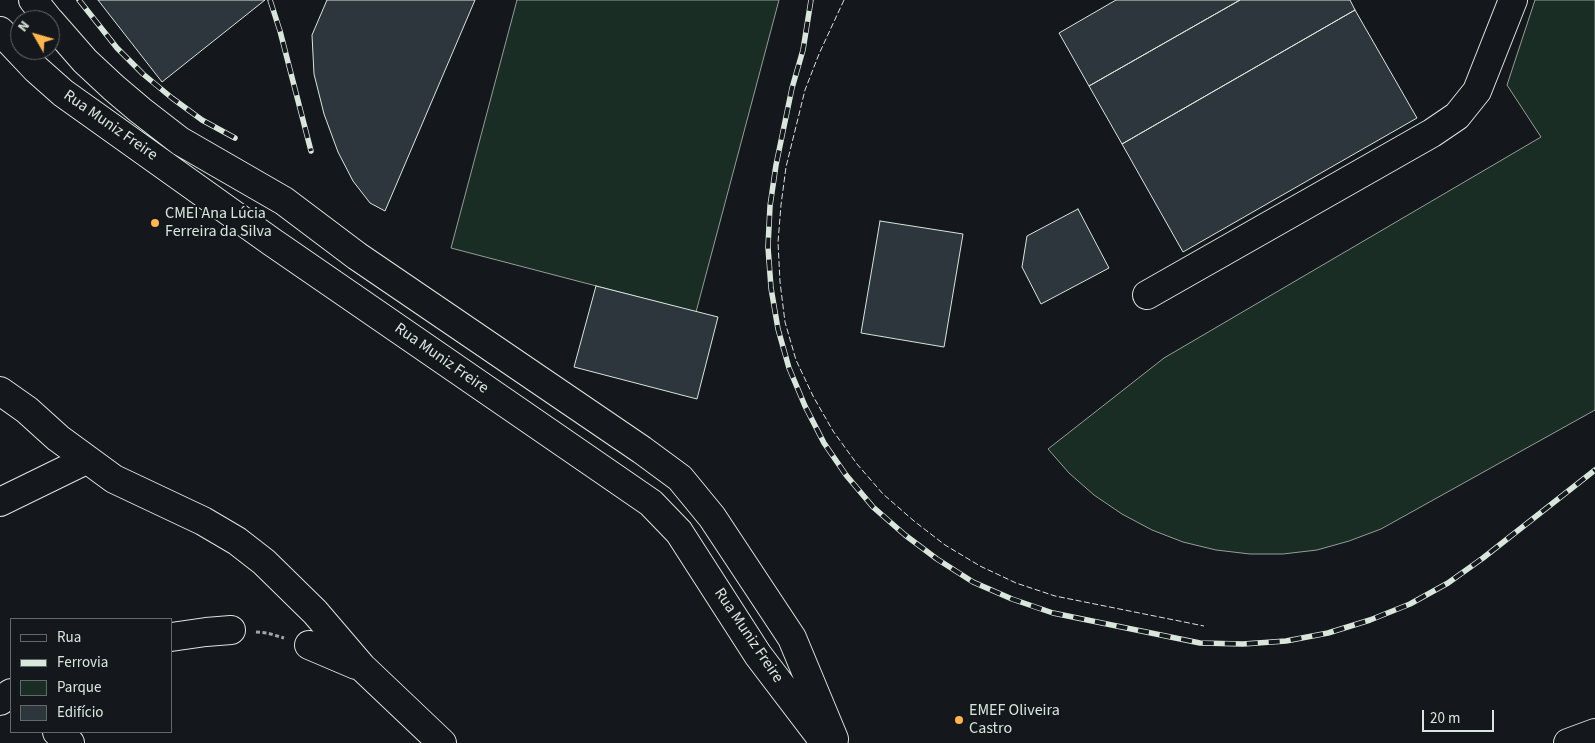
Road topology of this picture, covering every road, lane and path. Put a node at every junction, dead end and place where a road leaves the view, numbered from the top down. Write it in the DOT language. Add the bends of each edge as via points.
graph roads {
  1 [pos="33,0"];
  2 [pos="1513,0"];
  3 [pos="42,10"];
  4 [pos="0,31"];
  5 [pos="60,32"];
  6 [pos="1148,295"];
  7 [pos="461,327"];
  8 [pos="442,360"];
  9 [pos="0,391"];
  10 [pos="86,460"];
  11 [pos="0,502"];
  12 [pos="231,630"];
  13 [pos="172,637"];
  14 [pos="309,646"];
  15 [pos="362,667"];
  16 [pos="58,733"];
  17 [pos="1595,733"];
  18 [pos="70,743"];
  19 [pos="442,743"];
  20 [pos="825,743"];
  21 [pos="835,743"];
  22 [pos="1568,743"];
  1 -- 3 [label="street, Rua Muniz Freire"];
  2 -- 6 [label="street" via="1477,91 1457,116"];
  4 -- 8 [label="street, Rua Muniz Freire" via="36,70 63,93"];
  5 -- 7 [label="street, Rua Muniz Freire" via="114,88 174,136 284,201"];
  7 -- 8 [label="street"];
  7 -- 21 [label="street, Rua Muniz Freire" via="680,478 712,517 792,638"];
  8 -- 20 [label="street, Rua Muniz Freire" via="664,515 679,532 758,655"];
  9 -- 10 [label="street"];
  10 -- 11 [label="street"];
  10 -- 15 [label="street" via="114,479 237,540 290,586"];
  12 -- 13 [label="street"];
  12 -- 14 [label="path" via="267,633"];
  14 -- 15 [label="street"];
  15 -- 19 [label="street"];
  16 -- 18 [label="street"];
  17 -- 22 [label="street"];
}
